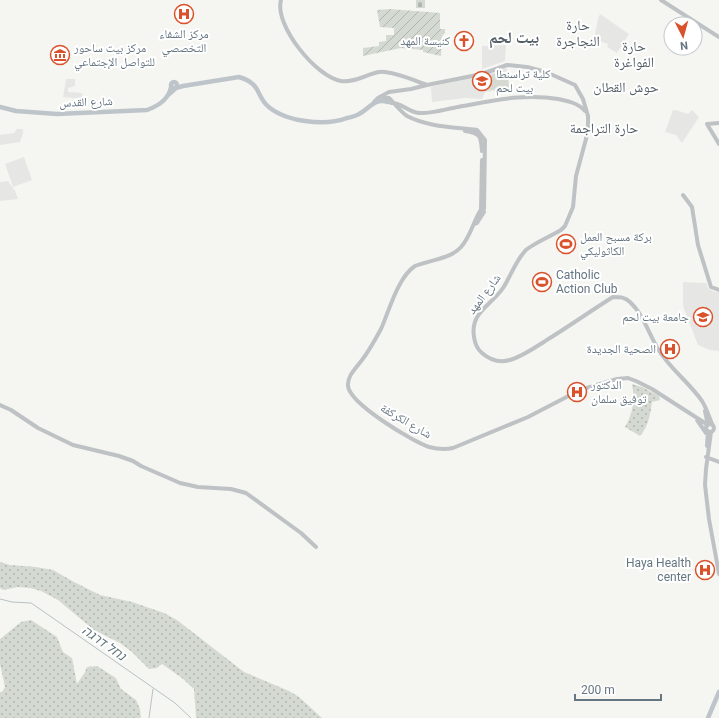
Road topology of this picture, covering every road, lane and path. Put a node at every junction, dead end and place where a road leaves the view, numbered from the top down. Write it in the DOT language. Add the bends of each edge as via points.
graph roads {
  1 [pos="281,0"];
  2 [pos="661,0"];
  3 [pos="719,37"];
  4 [pos="192,84"];
  5 [pos="427,84"];
  6 [pos="173,87"];
  7 [pos="389,92"];
  8 [pos="376,100"];
  9 [pos="389,101"];
  10 [pos="0,107"];
  11 [pos="586,111"];
  12 [pos="719,123"];
  13 [pos="719,144"];
  14 [pos="683,195"];
  15 [pos="719,290"];
  16 [pos="666,360"];
  17 [pos="0,405"];
  18 [pos="706,415"];
  19 [pos="696,418"];
  20 [pos="710,425"];
  21 [pos="702,427"];
  22 [pos="708,431"];
  23 [pos="708,438"];
  24 [pos="707,459"];
  25 [pos="719,462"];
  26 [pos="316,547"];
  27 [pos="719,574"];
  28 [pos="719,692"];
  29 [pos="708,718"];
  1 -- 5 [label="street" via="280,11 291,38 314,66 330,78 342,81 388,72"];
  2 -- 3 [label="street"];
  4 -- 6 [label="main road"];
  4 -- 6 [label="main road" via="174,82 176,84"];
  4 -- 8 [label="main road" via="239,77 256,87 270,108 305,121 333,122 348,118 359,114"];
  5 -- 7 [label="street"];
  5 -- 11 [label="street, شارع المهد" via="482,74 507,65 527,67 575,85"];
  6 -- 10 [label="main road, شارع القدس" via="161,104 139,111 57,114 16,111"];
  7 -- 8 [label="street"];
  7 -- 9 [label="street"];
  8 -- 9 [label="main road"];
  9 -- 11 [label="street" via="418,113 505,98 540,97 566,101"];
  9 -- 19 [label="street, شارع الكركفة" via="398,112 419,123 476,133 480,136 482,210 477,223 459,249 411,268 405,276 368,351 350,376 348,388 352,396 377,418 420,443 440,450 453,448 528,417 580,390 617,379 628,378 636,381"];
  11 -- 16 [label="street, شارع المهد" via="586,140 576,176 573,206 564,226 524,252 504,287 476,318 475,344 481,353 492,360 509,360 521,356 613,297 624,298 631,303"];
  12 -- 13 [label="street" via="707,124"];
  14 -- 15 [label="street" via="693,208 698,245 712,287"];
  16 -- 18 [label="street, شارع المهد" via="703,406"];
  16 -- 20 [label="street, شارع المهد" via="701,399 707,409"];
  17 -- 26 [label="street" via="73,445 119,456 180,483 246,493"];
  18 -- 19 [label="street"];
  18 -- 20 [label="street, شارع المهد"];
  19 -- 20 [label="street, شارع الكركفة"];
  19 -- 21 [label="street"];
  20 -- 22 [label="street" via="706,427"];
  20 -- 22 [label="street" via="714,428"];
  21 -- 22 [label="street"];
  21 -- 23 [label="street"];
  22 -- 23 [label="street"];
  22 -- 24 [label="street"];
  23 -- 24 [label="street"];
  24 -- 25 [label="street"];
  24 -- 27 [label="street" via="706,498"];
  28 -- 29 [label="main road"];
}
